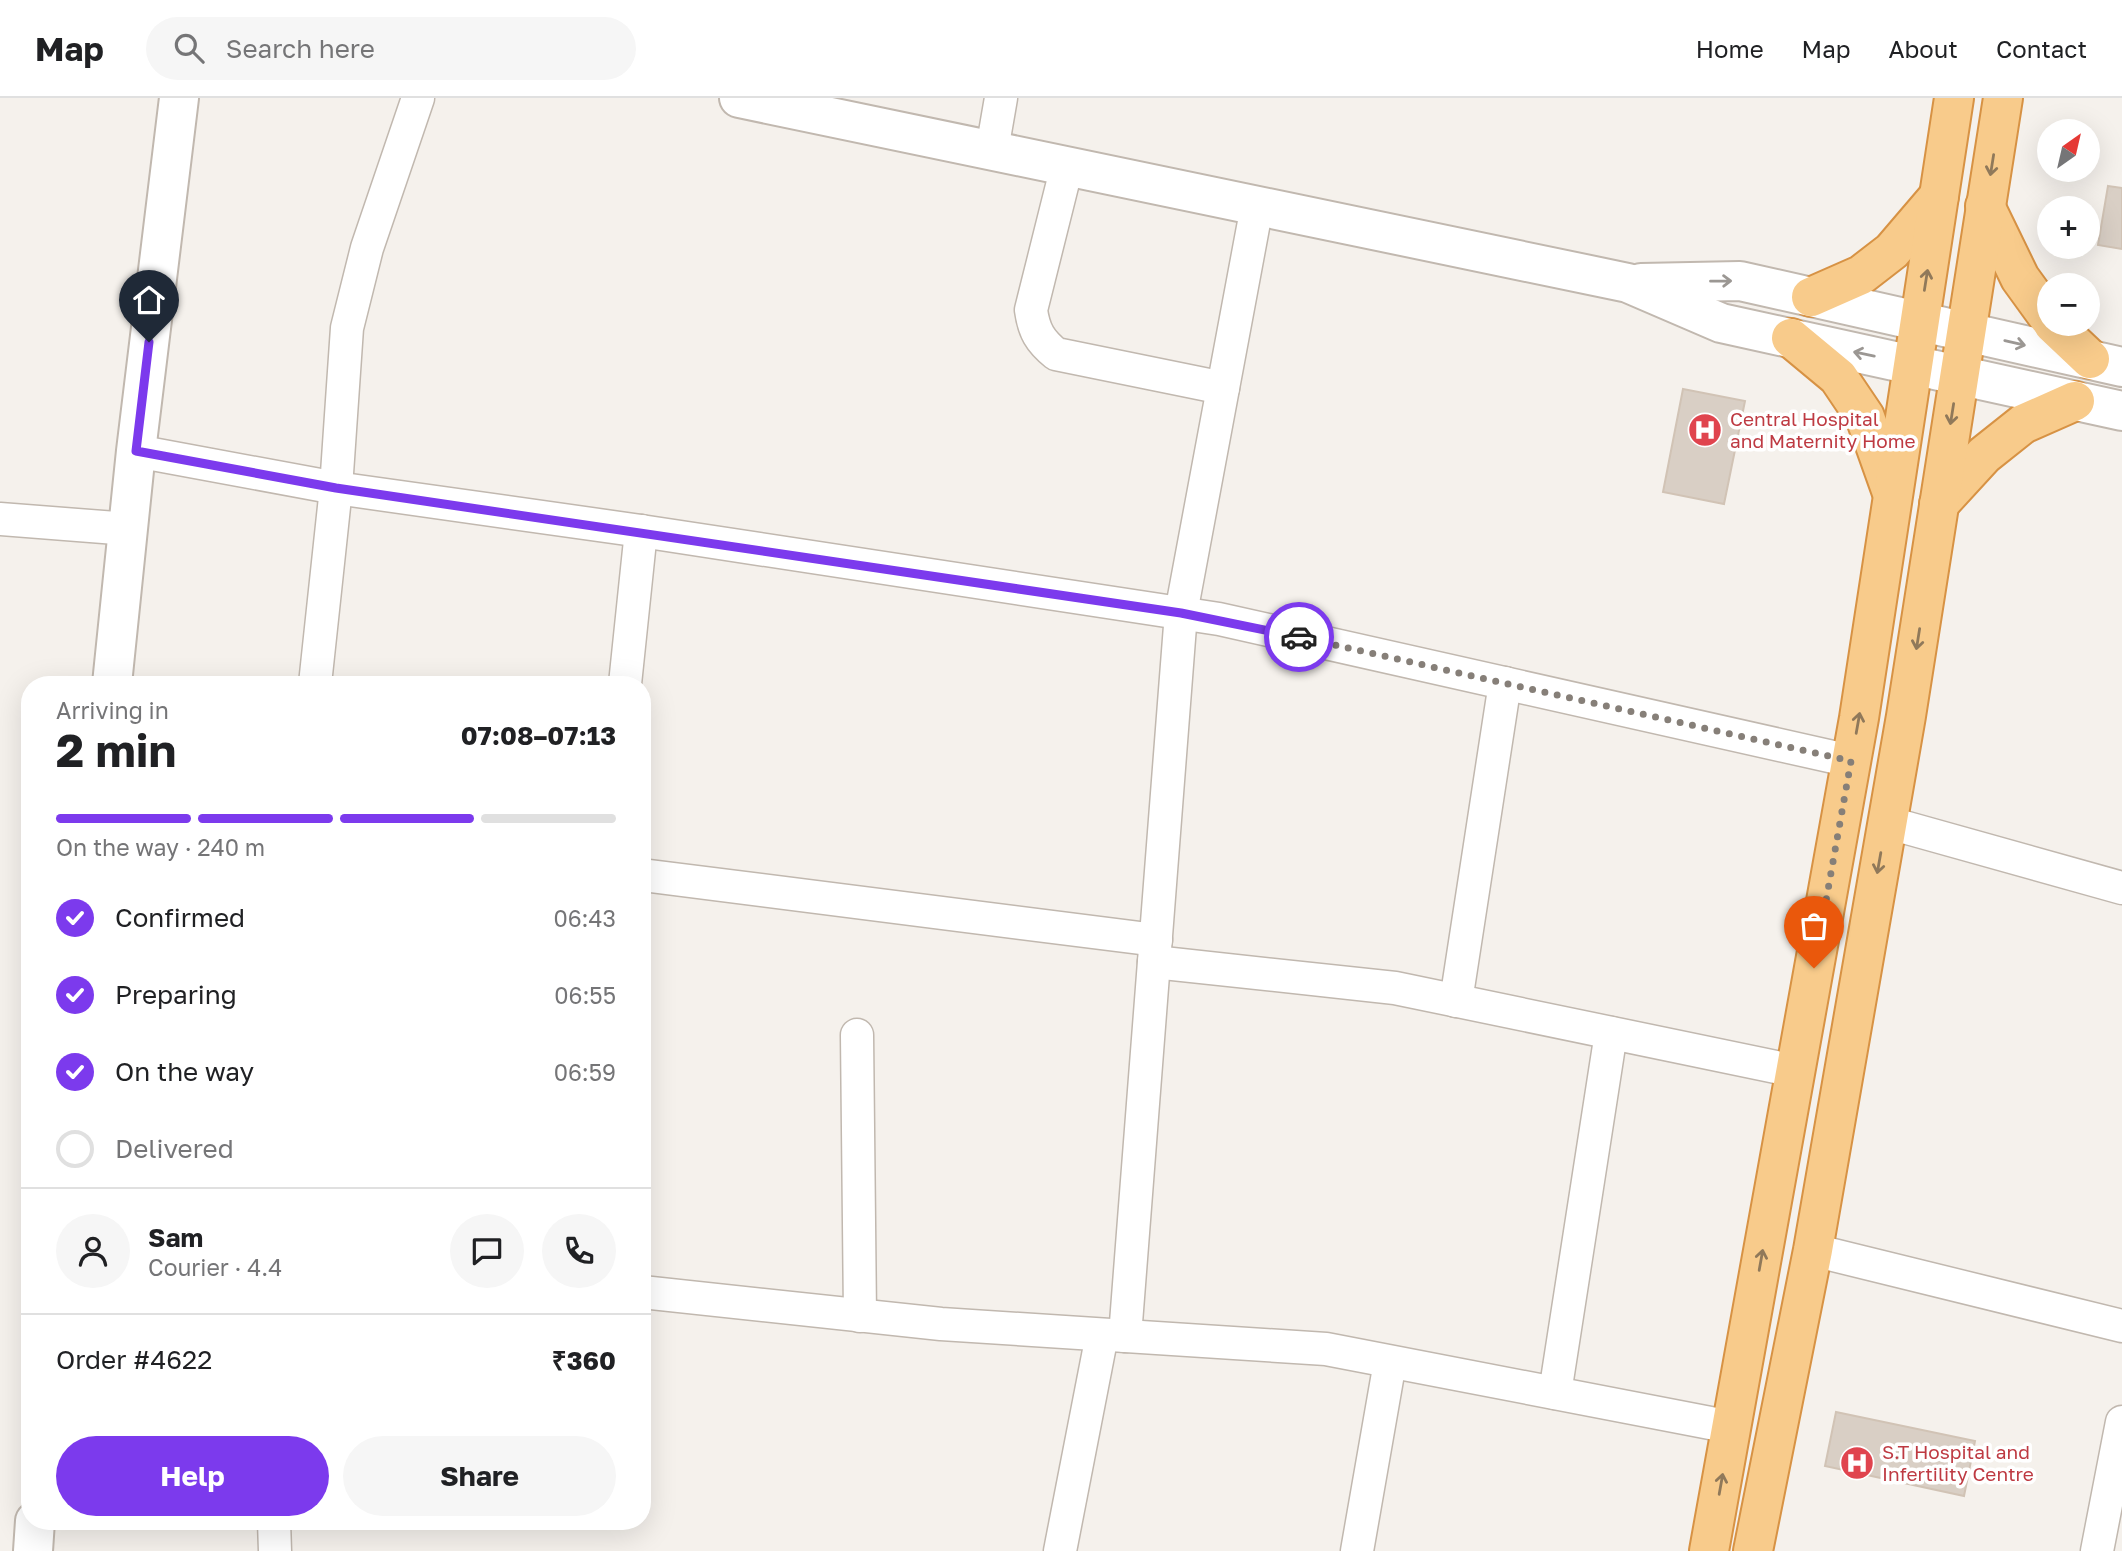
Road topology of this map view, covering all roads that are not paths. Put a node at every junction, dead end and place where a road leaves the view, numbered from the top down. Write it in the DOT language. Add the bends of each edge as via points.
graph roads {
  1 [pos="179,98"];
  2 [pos="418,98"];
  3 [pos="739,98"];
  4 [pos="1001,98"];
  5 [pos="1954,98"];
  6 [pos="2003,98"];
  7 [pos="992,150"];
  8 [pos="1067,166"];
  9 [pos="1939,196"];
  10 [pos="1256,206"];
  11 [pos="1985,206"];
  12 [pos="1628,283"];
  13 [pos="1811,297"];
  14 [pos="2037,301"];
  15 [pos="1919,321"];
  16 [pos="1965,331"];
  17 [pos="2069,336"];
  18 [pos="1791,338"];
  19 [pos="2106,363"];
  20 [pos="1913,365"];
  21 [pos="1958,375"];
  22 [pos="1223,388"];
  23 [pos="2075,401"];
  24 [pos="2122,411"];
  25 [pos="136,451"];
  26 [pos="336,488"];
  27 [pos="1893,495"];
  28 [pos="1939,504"];
  29 [pos="0,519"];
  30 [pos="129,529"];
  31 [pos="641,531"];
  32 [pos="1181,613"];
  33 [pos="113,676"];
  34 [pos="316,676"];
  35 [pos="626,676"];
  36 [pos="1505,683"];
  37 [pos="1851,761"];
  38 [pos="1886,822"];
  39 [pos="651,876"];
  40 [pos="2122,888"];
  41 [pos="1155,951"];
  42 [pos="1456,1001"];
  43 [pos="1611,1033"];
  44 [pos="858,1035"];
  45 [pos="1795,1072"];
  46 [pos="1813,1250"];
  47 [pos="651,1293"];
  48 [pos="860,1316"];
  49 [pos="2122,1326"];
  50 [pos="1113,1336"];
  51 [pos="1390,1362"];
  52 [pos="1555,1393"];
  53 [pos="2122,1422"];
  54 [pos="1731,1427"];
  55 [pos="34,1530"];
  56 [pos="274,1530"];
  57 [pos="33,1551"];
  58 [pos="275,1551"];
  59 [pos="1060,1551"];
  60 [pos="1357,1551"];
  61 [pos="1709,1551"];
  62 [pos="1753,1551"];
  63 [pos="2097,1551"];
  1 -- 25 [label="street"];
  2 -- 26 [label="street" via="367,248 347,328"];
  3 -- 7 [label="street"];
  4 -- 7 [label="street"];
  5 -- 9 [label="highway"];
  6 -- 11 [label="highway, one-way"];
  7 -- 8 [label="street"];
  8 -- 10 [label="street"];
  8 -- 22 [label="street" via="1031,310 1033,329 1043,344 1056,354"];
  9 -- 13 [label="highway" via="1892,251 1861,275"];
  15 -- 9 [label="highway, one-way"];
  10 -- 12 [label="street"];
  10 -- 22 [label="street"];
  11 -- 14 [label="highway" via="2020,278"];
  11 -- 16 [label="highway"];
  12 -- 13 [label="street, one-way" via="1740,281"];
  12 -- 18 [label="street" via="1721,323"];
  13 -- 15 [label="street"];
  15 -- 16 [label="street"];
  15 -- 20 [label="highway"];
  16 -- 19 [label="street, one-way"];
  16 -- 21 [label="highway"];
  17 -- 19 [label="highway"];
  20 -- 18 [label="street, one-way"];
  18 -- 27 [label="highway" via="1838,377 1865,417"];
  20 -- 21 [label="street"];
  20 -- 27 [label="highway"];
  21 -- 23 [label="street"];
  21 -- 28 [label="highway, one-way"];
  22 -- 32 [label="street"];
  23 -- 24 [label="street"];
  23 -- 28 [label="highway" via="2023,424 1983,455"];
  25 -- 26 [label="street"];
  25 -- 30 [label="street"];
  26 -- 31 [label="street"];
  26 -- 34 [label="street"];
  37 -- 27 [label="highway, one-way"];
  28 -- 38 [label="highway, one-way"];
  29 -- 30 [label="street"];
  30 -- 33 [label="street"];
  31 -- 32 [label="street"];
  31 -- 35 [label="street"];
  32 -- 36 [label="street"];
  32 -- 41 [label="street"];
  36 -- 37 [label="street"];
  36 -- 42 [label="street"];
  37 -- 45 [label="highway"];
  38 -- 40 [label="street"];
  38 -- 46 [label="highway, one-way"];
  39 -- 41 [label="street"];
  41 -- 42 [label="street"];
  41 -- 50 [label="street"];
  42 -- 43 [label="street"];
  43 -- 45 [label="street"];
  43 -- 52 [label="street"];
  44 -- 48 [label="street"];
  54 -- 45 [label="highway, one-way"];
  46 -- 49 [label="street"];
  46 -- 62 [label="highway"];
  47 -- 48 [label="street"];
  48 -- 50 [label="street"];
  50 -- 51 [label="street" via="1326,1349"];
  50 -- 59 [label="street"];
  51 -- 52 [label="street"];
  51 -- 60 [label="street"];
  52 -- 54 [label="street"];
  53 -- 63 [label="street"];
  61 -- 54 [label="highway, one-way"];
  55 -- 57 [label="street"];
  56 -- 58 [label="street"];
}
